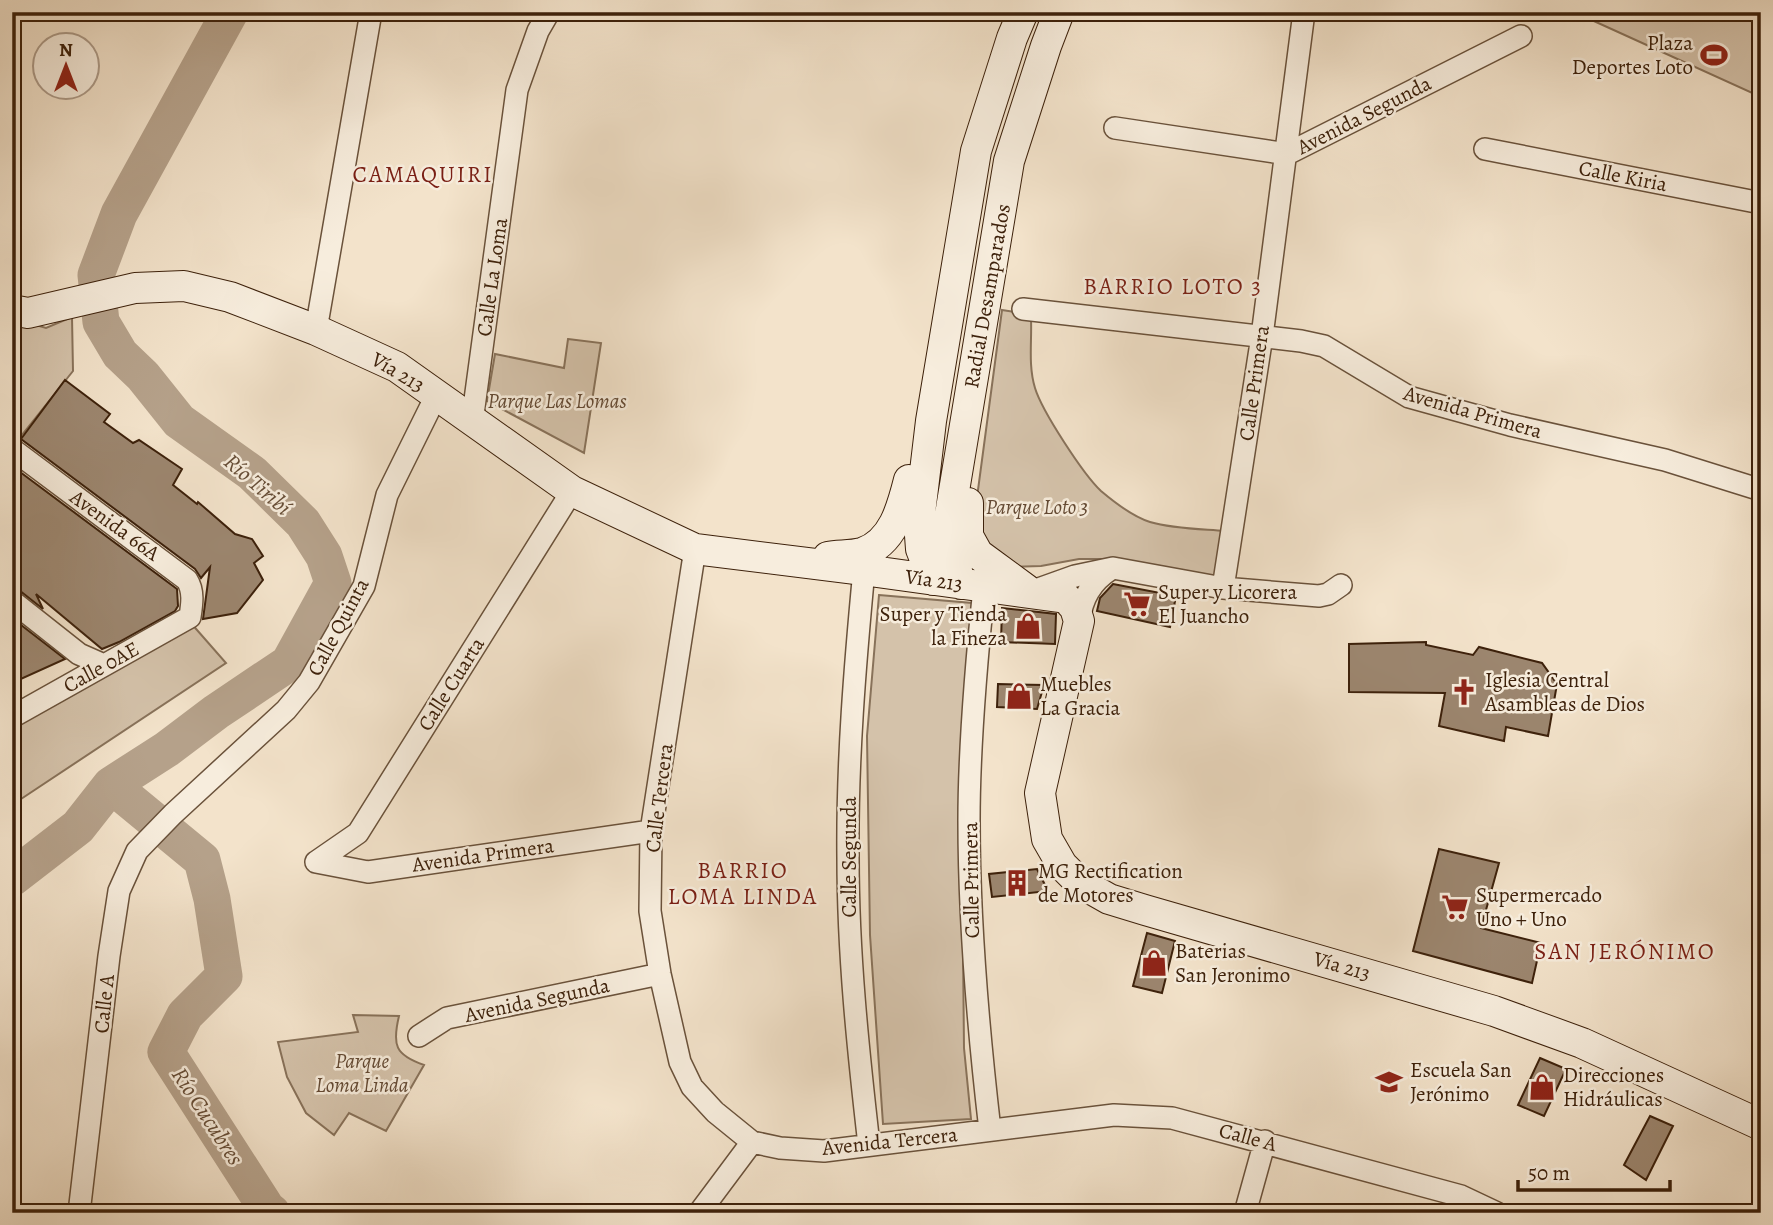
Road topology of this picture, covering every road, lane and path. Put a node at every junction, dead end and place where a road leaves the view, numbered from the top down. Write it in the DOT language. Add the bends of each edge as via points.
graph roads {
  1 [pos="371,12"];
  2 [pos="549,12"];
  3 [pos="1023,12"];
  4 [pos="1059,12"];
  5 [pos="1304,12"];
  6 [pos="1521,36"];
  7 [pos="1115,128"];
  8 [pos="1485,149"];
  9 [pos="1287,154"];
  10 [pos="1761,203"];
  11 [pos="1024,309"];
  12 [pos="12,310"];
  13 [pos="316,330"];
  14 [pos="1262,336"];
  15 [pos="436,396"];
  16 [pos="931,421"];
  17 [pos="472,422"];
  18 [pos="964,432"];
  19 [pos="12,449"];
  20 [pos="1761,490"];
  21 [pos="572,491"];
  22 [pos="901,514"];
  23 [pos="695,550"];
  24 [pos="782,562"];
  25 [pos="1113,568"];
  26 [pos="864,570"];
  27 [pos="959,584"];
  28 [pos="1341,585"];
  29 [pos="1223,587"];
  30 [pos="1030,592"];
  31 [pos="12,601"];
  32 [pos="190,617"];
  33 [pos="1079,621"];
  34 [pos="104,665"];
  35 [pos="12,717"];
  36 [pos="173,814"];
  37 [pos="652,831"];
  38 [pos="316,862"];
  39 [pos="660,974"];
  40 [pos="419,1036"];
  41 [pos="1761,1125"];
  42 [pos="990,1130"];
  43 [pos="752,1142"];
  44 [pos="1265,1142"];
  45 [pos="869,1145"];
  46 [pos="1458,1204"];
  47 [pos="79,1213"];
  48 [pos="699,1213"];
  49 [pos="1245,1213"];
  50 [pos="1497,1213"];
  1 -- 13 [label="street"];
  2 -- 17 [label="street, Calle La Loma" via="517,90"];
  3 -- 16 [label="main road, Radial Desamparados" via="976,151"];
  4 -- 18 [label="main road, Radial Desamparados" via="1009,161"];
  5 -- 9 [label="street, Calle Primera"];
  6 -- 9 [label="street, Avenida Segunda"];
  7 -- 9 [label="street, Avenida Segunda"];
  8 -- 10 [label="street, Calle Kiria"];
  9 -- 14 [label="street, Calle Primera"];
  11 -- 14 [label="street, Avenida Primera"];
  12 -- 13 [label="main road, Vía 213" via="28,313 135,288 184,286 230,297"];
  13 -- 15 [label="main road, Vía 213" via="397,367"];
  14 -- 20 [label="street, Avenida Primera" via="1324,346 1409,397 1665,460"];
  14 -- 29 [label="street, Calle Primera"];
  15 -- 17 [label="main road, Vía 213"];
  15 -- 36 [label="street, Calle Quinta" via="387,495 364,586 309,682 286,710"];
  16 -- 22 [label="main road" via="916,452"];
  16 -- 27 [label="main road, Radial Desamparados" via="920,549"];
  17 -- 21 [label="main road, Vía 213"];
  18 -- 27 [label="main road, Radial Desamparados" via="949,521"];
  18 -- 30 [label="main road" via="968,536 991,566"];
  19 -- 32 [label="street, Avenida 66A" via="187,580"];
  21 -- 23 [label="main road, Vía 213"];
  21 -- 38 [label="street, Calle Cuarta" via="358,833"];
  22 -- 24 [label="main road" via="880,541 862,553"];
  22 -- 26 [label="main road" via="895,536"];
  23 -- 24 [label="main road, Vía 213"];
  23 -- 37 [label="street, Calle Tercera"];
  24 -- 26 [label="main road, Vía 213"];
  25 -- 29 [label="street"];
  25 -- 30 [label="street"];
  25 -- 33 [label="street" via="1092,584"];
  26 -- 27 [label="main road, Vía 213"];
  26 -- 45 [label="street, Calle Segunda" via="849,762 848,858 853,981"];
  27 -- 30 [label="main road, Vía 213"];
  27 -- 42 [label="street, Calle Primera" via="972,729 969,820 974,975"];
  28 -- 29 [label="street" via="1319,596"];
  30 -- 33 [label="main road, Vía 213" via="1066,598"];
  31 -- 34 [label="street" via="79,654"];
  32 -- 34 [label="street, Calle 0AE"];
  33 -- 41 [label="main road, Vía 213" via="1040,793 1047,839 1062,865 1079,881 1109,899 1149,912 1494,1011 1582,1043"];
  34 -- 35 [label="street, Calle 0AE"];
  36 -- 47 [label="street, Calle A" via="137,851 119,891"];
  37 -- 38 [label="street, Avenida Primera" via="368,872"];
  37 -- 39 [label="street, Calle Tercera" via="650,911"];
  39 -- 40 [label="street, Avenida Segunda" via="447,1018"];
  39 -- 43 [label="street, Calle Tercera" via="680,1062 692,1087"];
  42 -- 44 [label="street, Calle A" via="1114,1115 1172,1118"];
  42 -- 45 [label="street, Avenida Tercera"];
  43 -- 45 [label="street, Avenida Tercera" via="824,1151"];
  43 -- 48 [label="street"];
  44 -- 46 [label="street, Calle A"];
  44 -- 49 [label="street"];
  46 -- 50 [label="street, Calle A"];
}
